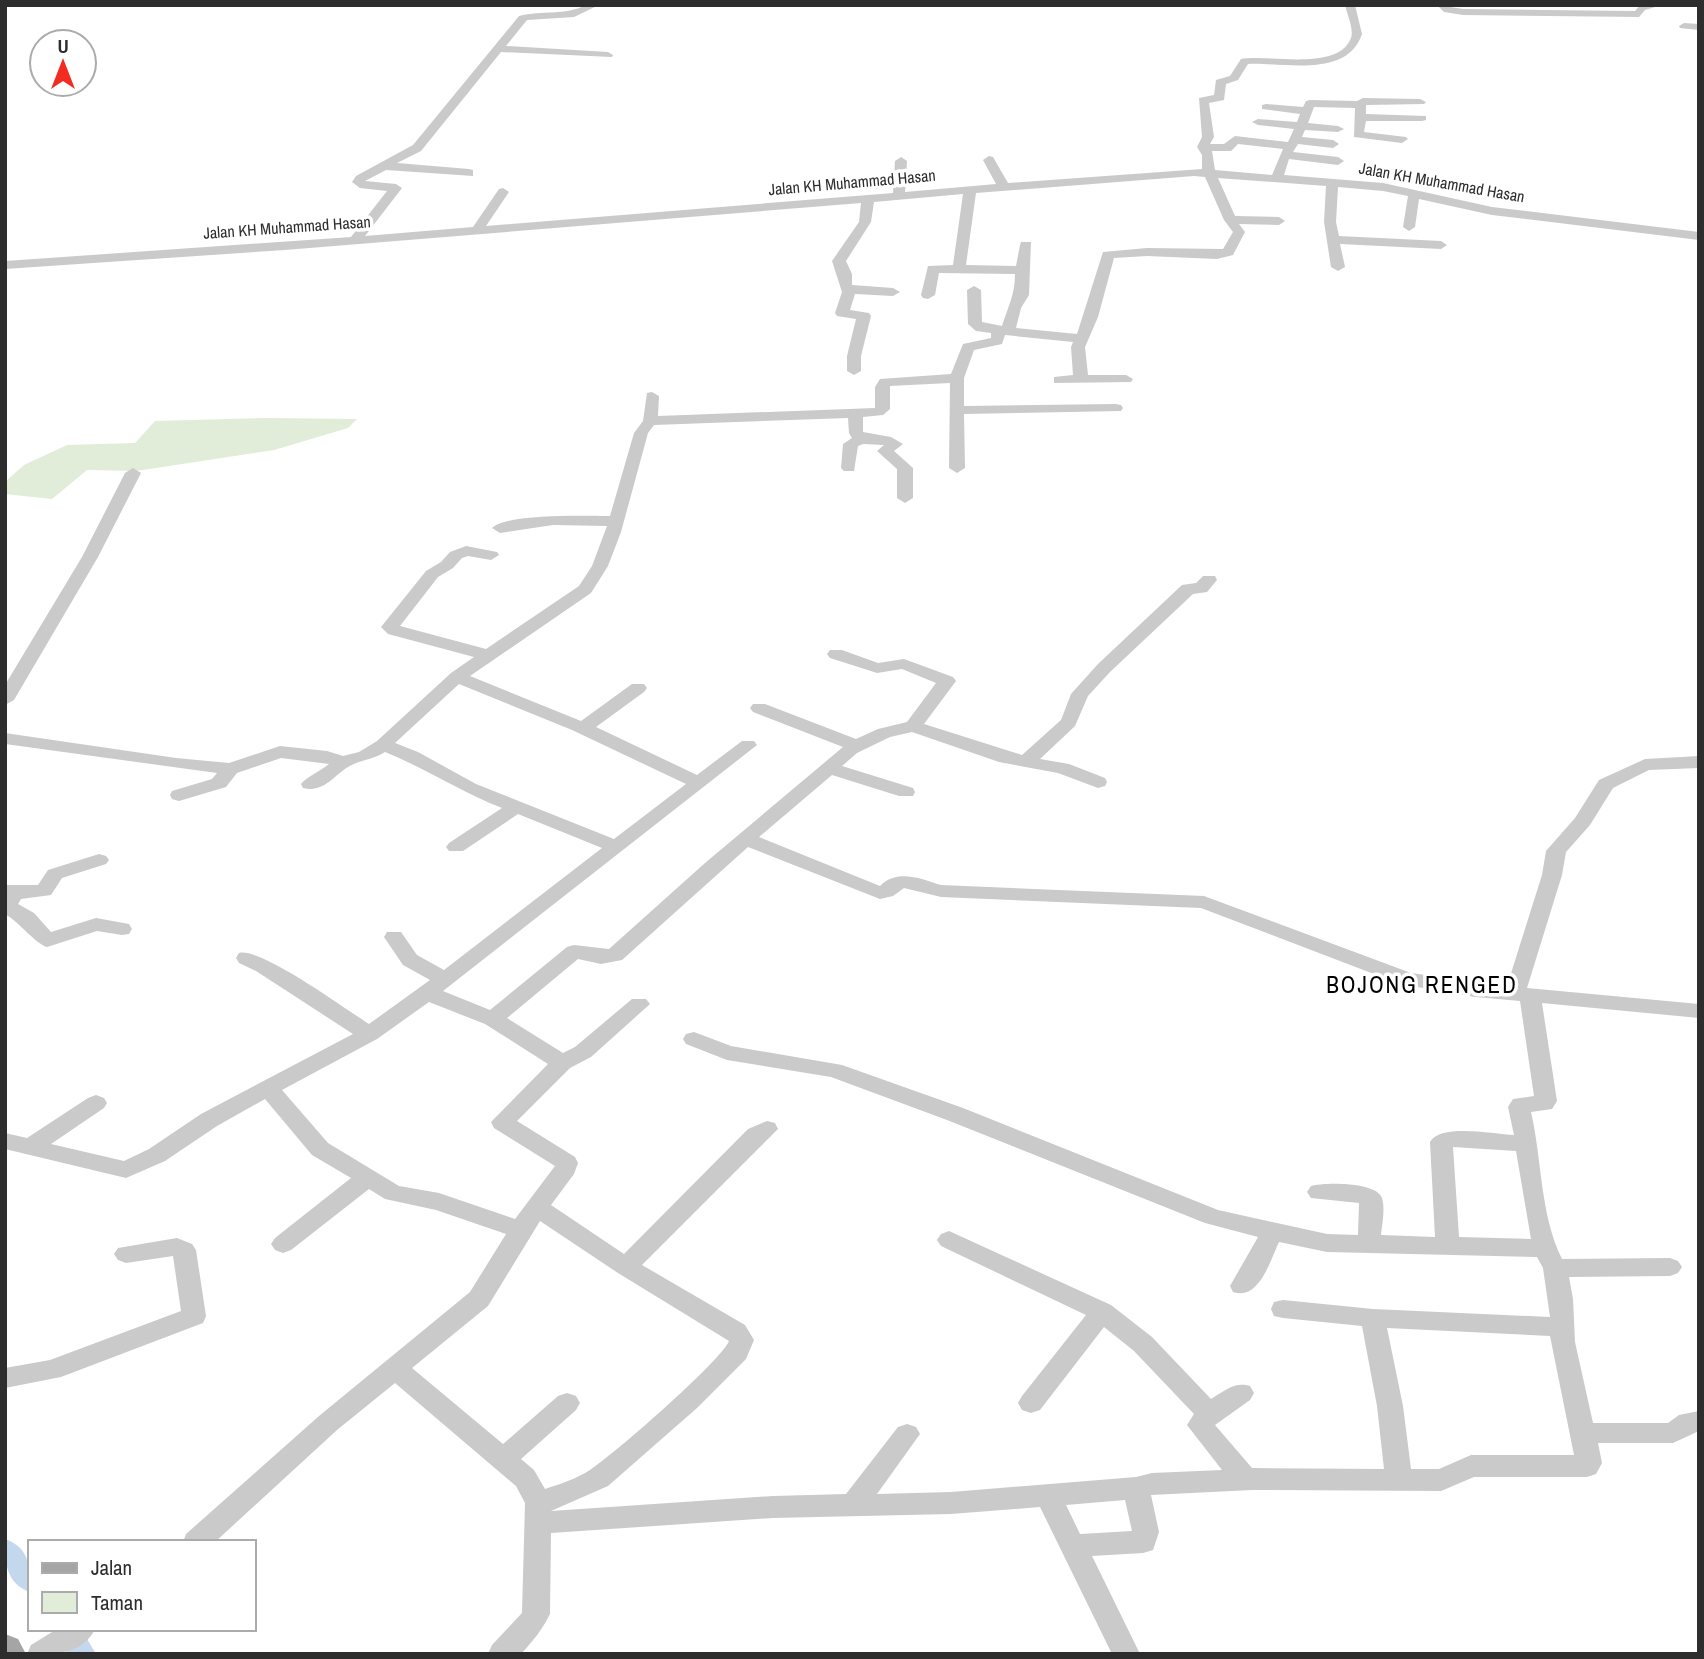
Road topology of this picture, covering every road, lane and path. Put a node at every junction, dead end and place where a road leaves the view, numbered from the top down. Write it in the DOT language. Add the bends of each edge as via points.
graph roads {
  1 [pos="594,5"];
  2 [pos="1350,5"];
  3 [pos="1443,5"];
  4 [pos="1657,5"];
  5 [pos="1684,26"];
  6 [pos="1699,27"];
  7 [pos="498,50"];
  8 [pos="608,55"];
  9 [pos="1420,102"];
  10 [pos="1266,107"];
  11 [pos="1307,111"];
  12 [pos="1361,111"];
  13 [pos="1422,118"];
  14 [pos="1258,122"];
  15 [pos="1300,126"];
  16 [pos="1338,130"];
  17 [pos="1402,139"];
  18 [pos="1333,144"];
  19 [pos="1203,147"];
  20 [pos="1290,147"];
  21 [pos="989,160"];
  22 [pos="901,161"];
  23 [pos="1338,161"];
  24 [pos="385,166"];
  25 [pos="1210,172"];
  26 [pos="469,173"];
  27 [pos="1277,177"];
  28 [pos="1332,182"];
  29 [pos="1004,187"];
  30 [pos="970,191"];
  31 [pos="503,192"];
  32 [pos="1413,194"];
  33 [pos="899,195"];
  34 [pos="868,199"];
  35 [pos="1230,220"];
  36 [pos="1279,221"];
  37 [pos="1409,227"];
  38 [pos="477,230"];
  39 [pos="1699,236"];
  40 [pos="355,240"];
  41 [pos="1334,240"];
  42 [pos="1026,245"];
  43 [pos="1441,245"];
  44 [pos="5,265"];
  45 [pos="959,267"];
  46 [pos="1338,267"];
  47 [pos="1022,270"];
  48 [pos="849,290"];
  49 [pos="974,290"];
  50 [pos="893,292"];
  51 [pos="928,295"];
  52 [pos="1003,330"];
  53 [pos="1082,339"];
  54 [pos="854,371"];
  55 [pos="957,379"];
  56 [pos="1126,379"];
  57 [pos="1059,380"];
  58 [pos="1081,380"];
  59 [pos="652,396"];
  60 [pos="1116,408"];
  61 [pos="957,410"];
  62 [pos="875,412"];
  63 [pos="855,413"];
  64 [pos="650,421"];
  65 [pos="860,439"];
  66 [pos="849,468"];
  67 [pos="957,468"];
  68 [pos="133,473"];
  69 [pos="905,498"];
  70 [pos="616,521"];
  71 [pos="500,528"];
  72 [pos="491,555"];
  73 [pos="1209,580"];
  74 [pos="836,654"];
  75 [pos="488,656"];
  76 [pos="457,677"];
  77 [pos="638,688"];
  78 [pos="5,700"];
  79 [pos="759,708"];
  80 [pos="913,726"];
  81 [pos="583,729"];
  82 [pos="5,738"];
  83 [pos="383,745"];
  84 [pos="748,745"];
  85 [pos="857,746"];
  86 [pos="1027,761"];
  87 [pos="342,762"];
  88 [pos="1699,762"];
  89 [pos="829,768"];
  90 [pos="230,769"];
  91 [pos="697,782"];
  92 [pos="1098,782"];
  93 [pos="310,785"];
  94 [pos="906,792"];
  95 [pos="179,795"];
  96 [pos="516,807"];
  97 [pos="747,839"];
  98 [pos="615,846"];
  99 [pos="456,847"];
  100 [pos="99,860"];
  101 [pos="10,892"];
  102 [pos="122,929"];
  103 [pos="394,937"];
  104 [pos="246,958"];
  105 [pos="445,979"];
  106 [pos="427,993"];
  107 [pos="1522,995"];
  108 [pos="639,1004"];
  109 [pos="1699,1012"];
  110 [pos="493,1019"];
  111 [pos="369,1034"];
  112 [pos="694,1039"];
  113 [pos="562,1063"];
  114 [pos="268,1088"];
  115 [pos="96,1102"];
  116 [pos="767,1129"];
  117 [pos="5,1141"];
  118 [pos="1526,1144"];
  119 [pos="32,1146"];
  120 [pos="367,1178"];
  121 [pos="1319,1192"];
  122 [pos="536,1208"];
  123 [pos="520,1230"];
  124 [pos="1272,1232"];
  125 [pos="950,1240"];
  126 [pos="283,1244"];
  127 [pos="1369,1244"];
  128 [pos="1448,1246"];
  129 [pos="125,1254"];
  130 [pos="1550,1258"];
  131 [pos="626,1267"];
  132 [pos="1670,1267"];
  133 [pos="1242,1286"];
  134 [pos="1283,1309"];
  135 [pos="1102,1312"];
  136 [pos="1373,1318"];
  137 [pos="1561,1327"];
  138 [pos="396,1369"];
  139 [pos="5,1378"];
  140 [pos="1241,1393"];
  141 [pos="567,1403"];
  142 [pos="1031,1403"];
  143 [pos="1209,1413"];
  144 [pos="1699,1421"];
  145 [pos="1583,1433"];
  146 [pos="907,1434"];
  147 [pos="501,1458"];
  148 [pos="1245,1479"];
  149 [pos="1399,1481"];
  150 [pos="1136,1488"];
  151 [pos="1048,1496"];
  152 [pos="853,1504"];
  153 [pos="539,1513"];
  154 [pos="198,1540"];
  155 [pos="1074,1546"];
  156 [pos="78,1631"];
  157 [pos="41,1654"];
  158 [pos="502,1654"];
  159 [pos="1126,1654"];
  1 -- 7 [label="street" via="572,16 524,17"];
  2 -- 19 [label="street" via="1357,34 1353,44 1336,58 1303,63 1248,60 1234,78 1222,81 1220,97 1203,100 1208,137"];
  3 -- 4 [label="street" via="1463,12 1639,14 1641,8"];
  5 -- 6 [label="street"];
  7 -- 8 [label="street"];
  7 -- 24 [label="street" via="417,148"];
  9 -- 12 [label="street" via="1363,101"];
  10 -- 11 [label="street"];
  11 -- 12 [label="street" via="1313,102"];
  11 -- 15 [label="street"];
  12 -- 13 [label="street"];
  12 -- 17 [label="street" via="1358,135"];
  14 -- 15 [label="street"];
  15 -- 16 [label="street"];
  15 -- 20 [label="street"];
  18 -- 20 [label="street"];
  19 -- 20 [label="street" via="1226,149 1235,140"];
  19 -- 25 [label="street"];
  20 -- 23 [label="street"];
  20 -- 27 [label="street"];
  21 -- 29 [label="street"];
  22 -- 33 [label="street"];
  24 -- 26 [label="street"];
  24 -- 40 [label="street" via="358,181 364,186 396,188"];
  25 -- 27 [label="street, Jalan KH Muhammad Hasan"];
  25 -- 29 [label="street, Jalan KH Muhammad Hasan" via="1146,174 1045,190"];
  25 -- 35 [label="street"];
  27 -- 28 [label="street, Jalan KH Muhammad Hasan"];
  28 -- 32 [label="street, Jalan KH Muhammad Hasan"];
  28 -- 41 [label="street"];
  29 -- 30 [label="street, Jalan KH Muhammad Hasan"];
  30 -- 33 [label="street, Jalan KH Muhammad Hasan"];
  30 -- 45 [label="street"];
  31 -- 38 [label="street"];
  32 -- 37 [label="street"];
  32 -- 39 [label="street, Jalan KH Muhammad Hasan" via="1492,211"];
  33 -- 34 [label="street, Jalan KH Muhammad Hasan"];
  34 -- 38 [label="street, Jalan KH Muhammad Hasan"];
  34 -- 48 [label="street" via="861,230 839,261"];
  35 -- 36 [label="street"];
  35 -- 53 [label="street" via="1239,232 1224,254 1108,255"];
  38 -- 40 [label="street, Jalan KH Muhammad Hasan"];
  40 -- 44 [label="street, Jalan KH Muhammad Hasan"];
  41 -- 43 [label="street"];
  41 -- 46 [label="street"];
  42 -- 47 [label="street"];
  45 -- 47 [label="street"];
  45 -- 51 [label="street" via="933,269"];
  47 -- 52 [label="street" via="1022,295"];
  48 -- 50 [label="street"];
  48 -- 54 [label="street" via="842,313 864,316"];
  49 -- 52 [label="street" via="975,324"];
  52 -- 53 [label="street"];
  52 -- 55 [label="street" via="997,341 968,347"];
  53 -- 58 [label="street" via="1078,354"];
  55 -- 61 [label="street"];
  55 -- 62 [label="street" via="886,382 883,409"];
  56 -- 58 [label="street"];
  57 -- 58 [label="street"];
  59 -- 64 [label="street"];
  60 -- 61 [label="street"];
  61 -- 67 [label="street"];
  62 -- 63 [label="street"];
  62 -- 65 [label="street" via="873,430"];
  63 -- 64 [label="street"];
  63 -- 65 [label="street"];
  64 -- 70 [label="street" via="641,433"];
  65 -- 66 [label="street" via="852,444"];
  65 -- 69 [label="street" via="895,444 885,452 905,468"];
  68 -- 78 [label="street"];
  70 -- 71 [label="street" via="554,520"];
  70 -- 75 [label="street" via="600,566 585,589"];
  72 -- 75 [label="street" via="466,551 456,555 432,574 390,627"];
  73 -- 86 [label="street" via="1199,589 1188,589 1104,668 1080,694 1069,722"];
  74 -- 80 [label="street" via="877,667 904,664 946,679"];
  75 -- 76 [label="street"];
  76 -- 81 [label="street"];
  76 -- 83 [label="street"];
  77 -- 81 [label="street"];
  79 -- 85 [label="street"];
  80 -- 85 [label="street"];
  80 -- 86 [label="street"];
  81 -- 91 [label="street"];
  82 -- 90 [label="street"];
  83 -- 87 [label="street" via="366,756"];
  83 -- 96 [label="street"];
  84 -- 91 [label="street"];
  85 -- 89 [label="street"];
  86 -- 92 [label="street"];
  87 -- 90 [label="street" via="280,752"];
  87 -- 93 [label="street"];
  88 -- 107 [label="street" via="1645,765 1605,785 1583,821 1556,851"];
  89 -- 94 [label="street"];
  89 -- 97 [label="street"];
  90 -- 95 [label="street" via="219,783"];
  91 -- 98 [label="street"];
  96 -- 98 [label="street"];
  96 -- 99 [label="street"];
  97 -- 107 [label="street" via="880,893 901,880 941,891 1204,902 1407,978"];
  97 -- 110 [label="street" via="615,955 574,952"];
  98 -- 105 [label="street"];
  100 -- 101 [label="street" via="56,873 44,891"];
  101 -- 102 [label="street" via="7,906 27,918 47,940 96,924"];
  103 -- 105 [label="street" via="410,960"];
  104 -- 111 [label="street"];
  105 -- 106 [label="street"];
  106 -- 110 [label="street"];
  106 -- 111 [label="street"];
  107 -- 109 [label="street"];
  107 -- 118 [label="street" via="1546,1101 1519,1105"];
  108 -- 113 [label="street" via="583,1052"];
  110 -- 113 [label="street"];
  111 -- 114 [label="street"];
  112 -- 124 [label="street" via="727,1053 834,1070 1213,1217"];
  113 -- 122 [label="street" via="502,1122 567,1163 564,1174"];
  114 -- 119 [label="street" via="129,1170"];
  114 -- 120 [label="street" via="320,1149"];
  115 -- 119 [label="street"];
  116 -- 131 [label="street" via="755,1135"];
  117 -- 119 [label="street"];
  118 -- 128 [label="street" via="1441,1142"];
  118 -- 130 [label="street"];
  120 -- 123 [label="street" via="393,1193 439,1202"];
  120 -- 126 [label="street"];
  121 -- 127 [label="street" via="1363,1194 1371,1199"];
  122 -- 123 [label="street"];
  122 -- 131 [label="street"];
  123 -- 138 [label="street" via="479,1299"];
  124 -- 127 [label="street" via="1327,1243"];
  124 -- 133 [label="street"];
  125 -- 135 [label="street"];
  127 -- 128 [label="street"];
  128 -- 130 [label="street"];
  129 -- 139 [label="street" via="184,1250 194,1316 52,1370"];
  130 -- 132 [label="street"];
  130 -- 137 [label="street"];
  131 -- 153 [label="street" via="736,1332 741,1340 737,1352 599,1478"];
  134 -- 136 [label="street"];
  135 -- 142 [label="street"];
  135 -- 143 [label="street" via="1143,1344"];
  136 -- 137 [label="street"];
  136 -- 149 [label="street"];
  137 -- 145 [label="street"];
  138 -- 147 [label="street"];
  138 -- 154 [label="street" via="328,1423"];
  140 -- 143 [label="street"];
  141 -- 147 [label="street"];
  143 -- 148 [label="street" via="1200,1425"];
  144 -- 145 [label="street" via="1688,1422 1673,1433"];
  145 -- 149 [label="street" via="1587,1465 1471,1466 1441,1480"];
  146 -- 152 [label="street"];
  147 -- 153 [label="street" via="525,1478"];
  148 -- 149 [label="street"];
  148 -- 150 [label="street"];
  150 -- 151 [label="street"];
  150 -- 155 [label="street" via="1146,1532 1143,1542"];
  151 -- 152 [label="street"];
  151 -- 155 [label="street"];
  152 -- 153 [label="street"];
  153 -- 158 [label="street" via="536,1614"];
  155 -- 159 [label="street"];
  156 -- 157 [label="street"];
}
